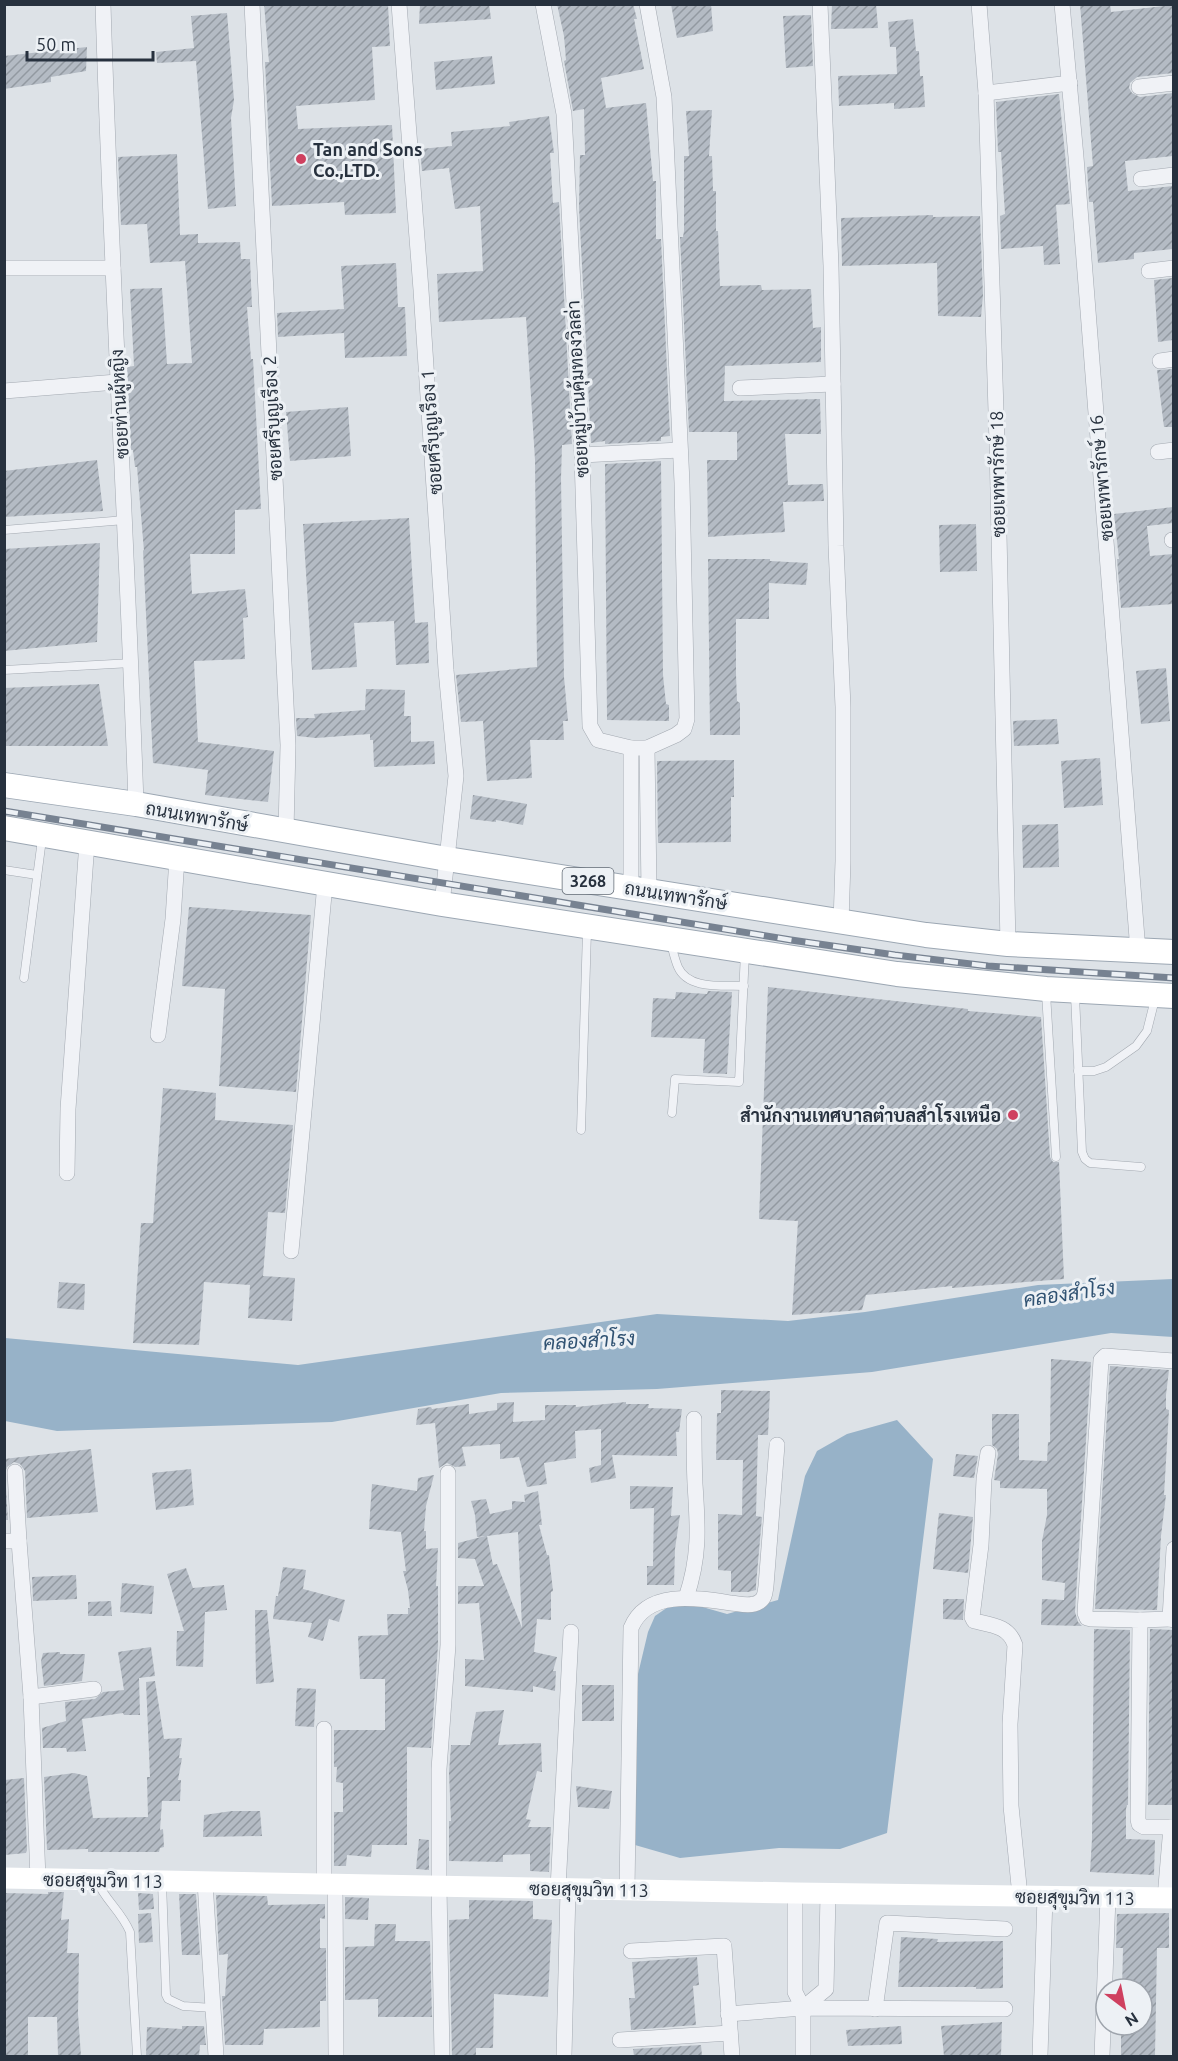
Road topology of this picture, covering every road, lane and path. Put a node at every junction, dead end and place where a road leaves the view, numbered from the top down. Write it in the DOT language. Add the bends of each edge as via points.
graph roads {
  1 [pos="103,4"];
  2 [pos="252,4"];
  3 [pos="399,4"];
  4 [pos="543,4"];
  5 [pos="647,4"];
  6 [pos="820,4"];
  7 [pos="979,4"];
  8 [pos="1062,4"];
  9 [pos="1070,83"];
  10 [pos="1173,83"];
  11 [pos="1139,87"];
  12 [pos="986,93"];
  13 [pos="1173,175"];
  14 [pos="1141,179"];
  15 [pos="1173,267"];
  16 [pos="4,268"];
  17 [pos="113,268"];
  18 [pos="1149,271"];
  19 [pos="117,382"];
  20 [pos="833,384"];
  21 [pos="740,388"];
  22 [pos="4,391"];
  23 [pos="680,450"];
  24 [pos="1173,450"];
  25 [pos="1158,452"];
  26 [pos="582,455"];
  27 [pos="125,520"];
  28 [pos="4,530"];
  29 [pos="132,663"];
  30 [pos="4,670"];
  31 [pos="631,748"];
  32 [pos="647,748"];
  33 [pos="4,785"];
  34 [pos="136,804"];
  35 [pos="4,828"];
  36 [pos="286,832"];
  37 [pos="43,834"];
  38 [pos="87,842"];
  39 [pos="177,858"];
  40 [pos="447,859"];
  41 [pos="4,870"];
  42 [pos="38,875"];
  43 [pos="325,884"];
  44 [pos="640,889"];
  45 [pos="442,904"];
  46 [pos="841,923"];
  47 [pos="588,926"];
  48 [pos="670,939"];
  49 [pos="1008,944"];
  50 [pos="745,951"];
  51 [pos="1138,951"];
  52 [pos="1173,952"];
  53 [pos="24,978"];
  54 [pos="744,986"];
  55 [pos="1046,989"];
  56 [pos="1074,990"];
  57 [pos="1165,995"];
  58 [pos="158,1035"];
  59 [pos="1078,1071"];
  60 [pos="672,1113"];
  61 [pos="581,1130"];
  62 [pos="1056,1157"];
  63 [pos="1141,1167"];
  64 [pos="67,1173"];
  65 [pos="291,1251"];
  66 [pos="1173,1361"];
  67 [pos="694,1419"];
  68 [pos="777,1445"];
  69 [pos="988,1453"];
  70 [pos="15,1472"];
  71 [pos="448,1473"];
  72 [pos="12,1541"];
  73 [pos="1173,1549"];
  74 [pos="686,1598"];
  75 [pos="1172,1619"];
  76 [pos="1140,1620"];
  77 [pos="571,1632"];
  78 [pos="94,1689"];
  79 [pos="31,1697"];
  80 [pos="324,1729"];
  81 [pos="1172,1827"];
  82 [pos="4,1878"];
  83 [pos="39,1879"];
  84 [pos="96,1880"];
  85 [pos="162,1881"];
  86 [pos="205,1882"];
  87 [pos="330,1884"];
  88 [pos="439,1886"];
  89 [pos="563,1889"];
  90 [pos="627,1890"];
  91 [pos="795,1893"];
  92 [pos="828,1894"];
  93 [pos="1020,1896"];
  94 [pos="1046,1896"];
  95 [pos="1108,1897"];
  96 [pos="1169,1898"];
  97 [pos="1005,1929"];
  98 [pos="631,1951"];
  99 [pos="213,2008"];
  100 [pos="803,2008"];
  101 [pos="875,2009"];
  102 [pos="1005,2009"];
  103 [pos="728,2014"];
  104 [pos="730,2033"];
  105 [pos="620,2040"];
  106 [pos="137,2056"];
  107 [pos="216,2056"];
  108 [pos="336,2056"];
  109 [pos="442,2056"];
  110 [pos="564,2056"];
  111 [pos="732,2056"];
  112 [pos="803,2056"];
  113 [pos="1040,2056"];
  114 [pos="1102,2056"];
  1 -- 17 [label="street, ซอยท่านผู้หญิง"];
  2 -- 36 [label="street, ซอยศรีบุญเรือง 2" via="288,734"];
  3 -- 40 [label="street, ซอยศรีบุญเรือง 1" via="456,776"];
  4 -- 26 [label="street, ซอยหมู่บ้านคุ้มทองวิลล่า" via="564,114"];
  5 -- 23 [label="street, ซอยหมู่บ้านคุ้มทองวิลล่า" via="664,97"];
  6 -- 20 [label="street"];
  7 -- 12 [label="street, ซอยเทพารักษ์ 18"];
  8 -- 9 [label="street, ซอยเทพารักษ์ 16"];
  9 -- 12 [label="street"];
  9 -- 51 [label="street, ซอยเทพารักษ์ 16"];
  10 -- 11 [label="street"];
  12 -- 49 [label="street, ซอยเทพารักษ์ 18"];
  13 -- 14 [label="street"];
  15 -- 18 [label="street"];
  16 -- 17 [label="street"];
  17 -- 19 [label="street, ซอยท่านผู้หญิง"];
  19 -- 22 [label="street"];
  19 -- 27 [label="street, ซอยท่านผู้หญิง"];
  20 -- 21 [label="street"];
  20 -- 46 [label="street" via="843,707"];
  23 -- 26 [label="street"];
  23 -- 32 [label="street, ซอยหมู่บ้านคุ้มทองวิลล่า" via="687,719 684,729 676,735"];
  24 -- 25 [label="street"];
  26 -- 31 [label="street, ซอยหมู่บ้านคุ้มทองวิลล่า" via="590,726 598,740"];
  27 -- 28 [label="lane"];
  27 -- 29 [label="street, ซอยท่านผู้หญิง"];
  29 -- 30 [label="lane"];
  29 -- 34 [label="street, ซอยท่านผู้หญิง"];
  31 -- 32 [label="street, ซอยหมู่บ้านคุ้มทองวิลล่า"];
  31 -- 44 [label="street"];
  32 -- 44 [label="street"];
  33 -- 34 [label="main road, ถนนเทพารักษ์ / 3268"];
  34 -- 36 [label="main road, ถนนเทพารักษ์ / 3268"];
  35 -- 37 [label="main road"];
  36 -- 40 [label="main road, ถนนเทพารักษ์ / 3268"];
  37 -- 38 [label="main road"];
  37 -- 42 [label="lane"];
  38 -- 39 [label="main road"];
  38 -- 64 [label="street"];
  39 -- 43 [label="main road"];
  39 -- 58 [label="street"];
  40 -- 44 [label="main road, ถนนเทพารักษ์ / 3268"];
  40 -- 45 [label="street, ซอยศรีบุญเรือง 1"];
  41 -- 42 [label="lane"];
  42 -- 53 [label="lane"];
  43 -- 45 [label="main road"];
  43 -- 65 [label="street"];
  44 -- 46 [label="main road, ถนนเทพารักษ์ / 3268"];
  45 -- 47 [label="main road"];
  46 -- 49 [label="main road, ถนนเทพารักษ์ / 3268"];
  47 -- 48 [label="main road"];
  47 -- 61 [label="lane"];
  48 -- 50 [label="main road"];
  48 -- 54 [label="lane" via="678,968 688,980"];
  49 -- 51 [label="main road, ถนนเทพารักษ์ / 3268"];
  50 -- 54 [label="lane"];
  50 -- 55 [label="main road" via="897,974"];
  51 -- 52 [label="main road, ถนนเทพารักษ์ / 3268"];
  54 -- 60 [label="lane" via="739,1082 675,1079"];
  55 -- 56 [label="main road"];
  55 -- 62 [label="lane"];
  56 -- 57 [label="main road"];
  56 -- 59 [label="lane"];
  57 -- 59 [label="lane" via="1136,1046 1106,1067"];
  59 -- 63 [label="lane" via="1085,1160"];
  66 -- 76 [label="street" via="1105,1356 1101,1360 1085,1613 1091,1619"];
  67 -- 74 [label="street" via="698,1542"];
  68 -- 74 [label="street" via="765,1596 750,1605"];
  69 -- 93 [label="street" via="972,1617 974,1621 1003,1628 1015,1645 1010,1724 1011,1806"];
  70 -- 72 [label="street"];
  71 -- 88 [label="street"];
  72 -- 79 [label="street"];
  73 -- 75 [label="street"];
  74 -- 90 [label="street" via="666,1600 641,1611 631,1628"];
  75 -- 76 [label="street"];
  76 -- 81 [label="street" via="1138,1819 1144,1827"];
  77 -- 89 [label="street"];
  78 -- 79 [label="street"];
  79 -- 83 [label="street"];
  80 -- 87 [label="street"];
  81 -- 96 [label="street"];
  82 -- 83 [label="main road, ซอยสุขุมวิท 113"];
  83 -- 84 [label="main road, ซอยสุขุมวิท 113"];
  84 -- 85 [label="main road, ซอยสุขุมวิท 113"];
  84 -- 106 [label="lane" via="129,1932"];
  85 -- 86 [label="main road, ซอยสุขุมวิท 113"];
  85 -- 99 [label="lane" via="166,1995 183,2006"];
  86 -- 87 [label="main road, ซอยสุขุมวิท 113"];
  86 -- 99 [label="street"];
  87 -- 88 [label="main road, ซอยสุขุมวิท 113"];
  87 -- 108 [label="street"];
  88 -- 89 [label="main road, ซอยสุขุมวิท 113"];
  88 -- 109 [label="street"];
  89 -- 90 [label="main road, ซอยสุขุมวิท 113"];
  89 -- 110 [label="street"];
  90 -- 91 [label="main road, ซอยสุขุมวิท 113"];
  91 -- 92 [label="main road, ซอยสุขุมวิท 113"];
  91 -- 100 [label="street" via="795,1992"];
  92 -- 93 [label="main road, ซอยสุขุมวิท 113"];
  92 -- 100 [label="street" via="826,1989"];
  93 -- 94 [label="main road, ซอยสุขุมวิท 113"];
  94 -- 95 [label="main road, ซอยสุขุมวิท 113"];
  94 -- 113 [label="street"];
  95 -- 96 [label="main road, ซอยสุขุมวิท 113"];
  95 -- 114 [label="street"];
  97 -- 101 [label="street" via="888,1923"];
  98 -- 103 [label="street" via="724,1946"];
  99 -- 107 [label="street"];
  100 -- 101 [label="street"];
  100 -- 103 [label="street"];
  100 -- 112 [label="street"];
  101 -- 102 [label="street"];
  103 -- 104 [label="street"];
  104 -- 105 [label="street"];
  104 -- 111 [label="street"];
}
